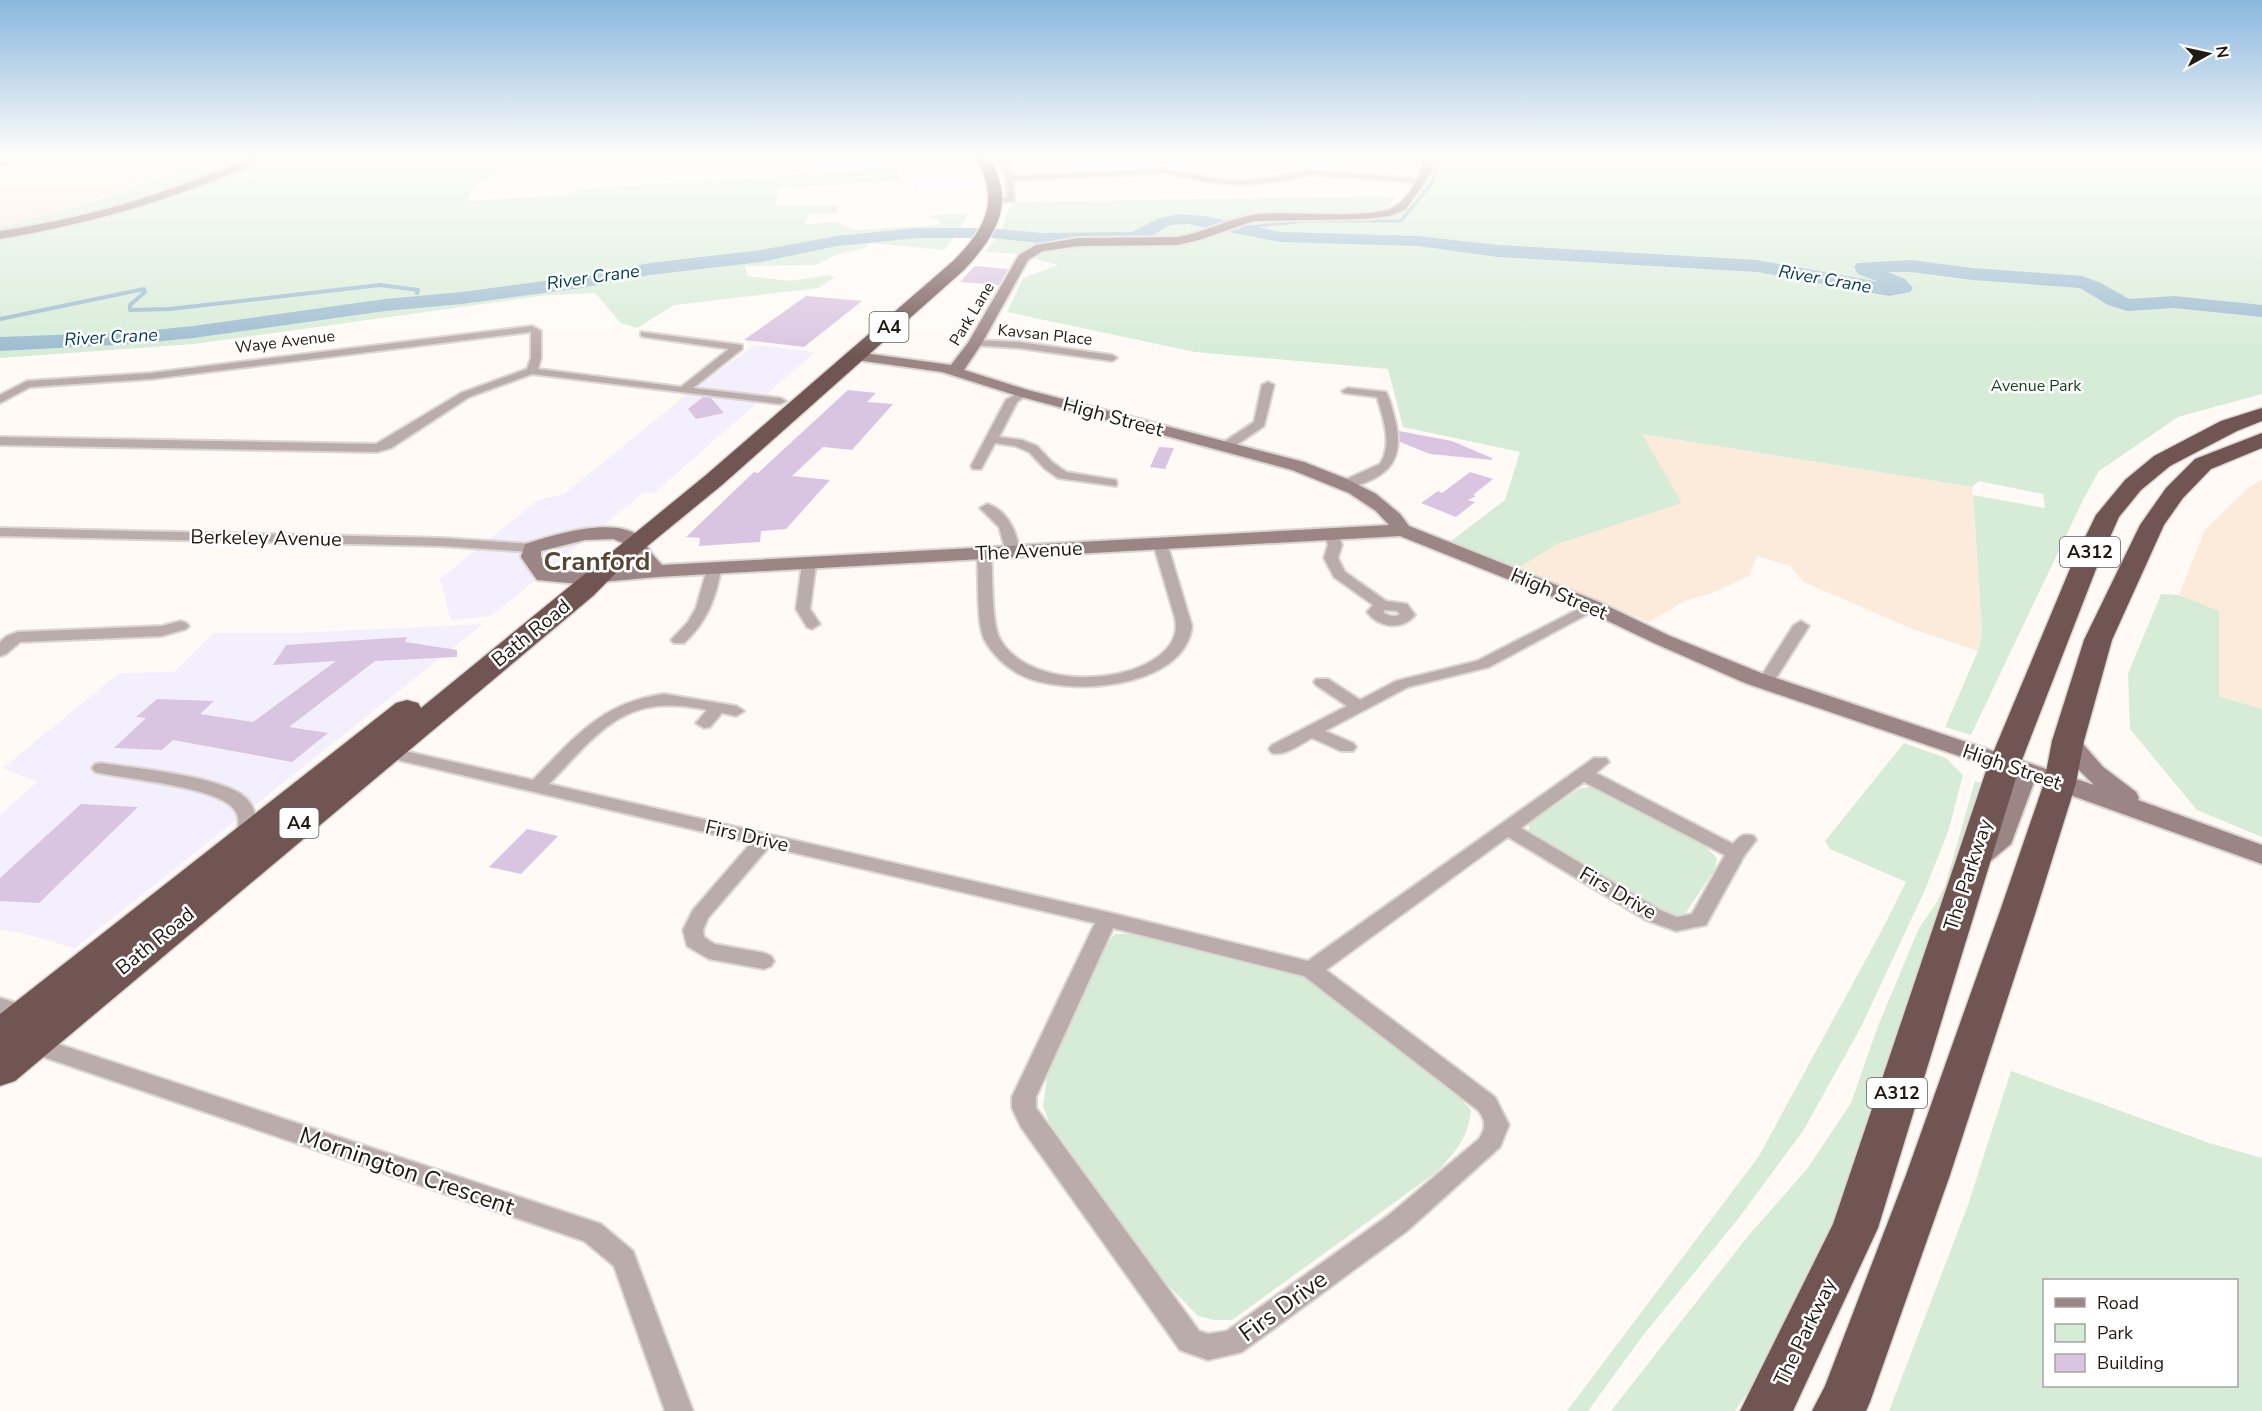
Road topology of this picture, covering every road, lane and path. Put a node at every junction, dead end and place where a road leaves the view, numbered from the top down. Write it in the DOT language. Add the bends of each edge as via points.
graph roads {
  1 [pos="62,224"];
  2 [pos="980,224"];
  3 [pos="986,224"];
  4 [pos="1232,224"];
  5 [pos="0,235"];
  6 [pos="977,236"];
  7 [pos="645,334"];
  8 [pos="975,344"];
  9 [pos="856,356"];
  10 [pos="1112,358"];
  11 [pos="531,371"];
  12 [pos="953,371"];
  13 [pos="1268,385"];
  14 [pos="684,390"];
  15 [pos="1348,391"];
  16 [pos="1023,393"];
  17 [pos="0,400"];
  18 [pos="788,405"];
  19 [pos="2262,414"];
  20 [pos="991,439"];
  21 [pos="2262,440"];
  22 [pos="0,441"];
  23 [pos="1225,447"];
  24 [pos="977,466"];
  25 [pos="1111,483"];
  26 [pos="1346,485"];
  27 [pos="987,508"];
  28 [pos="1402,530"];
  29 [pos="0,532"];
  30 [pos="1331,533"];
  31 [pos="627,538"];
  32 [pos="1160,543"];
  33 [pos="532,548"];
  34 [pos="1013,552"];
  35 [pos="984,553"];
  36 [pos="809,564"];
  37 [pos="714,569"];
  38 [pos="657,572"];
  39 [pos="568,575"];
  40 [pos="1382,605"];
  41 [pos="1592,606"];
  42 [pos="812,624"];
  43 [pos="181,626"];
  44 [pos="1801,626"];
  45 [pos="679,640"];
  46 [pos="0,651"];
  47 [pos="1322,682"];
  48 [pos="1765,683"];
  49 [pos="1358,706"];
  50 [pos="718,708"];
  51 [pos="736,711"];
  52 [pos="704,723"];
  53 [pos="1311,731"];
  54 [pos="2068,741"];
  55 [pos="1347,747"];
  56 [pos="1278,748"];
  57 [pos="387,752"];
  58 [pos="1600,762"];
  59 [pos="101,768"];
  60 [pos="2015,768"];
  61 [pos="1583,774"];
  62 [pos="2060,783"];
  63 [pos="535,788"];
  64 [pos="240,804"];
  65 [pos="279,812"];
  66 [pos="2159,816"];
  67 [pos="1507,828"];
  68 [pos="764,840"];
  69 [pos="241,842"];
  70 [pos="2262,855"];
  71 [pos="1107,919"];
  72 [pos="764,962"];
  73 [pos="1311,970"];
  74 [pos="14,1025"];
  75 [pos="0,1069"];
  76 [pos="679,1411"];
  77 [pos="1766,1411"];
  78 [pos="1838,1411"];
  1 -- 5 [label="street"];
  2 -- 6 [label="highway, Bath Road / A4"];
  3 -- 6 [label="highway, Bath Road / A4"];
  4 -- 8 [label="street, Park Lane" via="1177,241 1079,242 1040,248 1023,258"];
  6 -- 9 [label="highway, Bath Road / A4" via="958,266"];
  6 -- 18 [label="highway, Bath Road / A4"];
  7 -- 14 [label="street" via="738,346"];
  8 -- 10 [label="street, Kavsan Place" via="1019,345"];
  8 -- 12 [label="street, Park Lane"];
  9 -- 12 [label="street, High Street"];
  9 -- 18 [label="highway, Bath Road / A4"];
  11 -- 14 [label="street"];
  11 -- 17 [label="street, Waye Avenue" via="535,366 536,331 525,329 151,376 27,384"];
  11 -- 22 [label="street" via="465,395 377,448"];
  12 -- 16 [label="street, High Street"];
  13 -- 23 [label="street" via="1260,424"];
  14 -- 18 [label="street"];
  15 -- 26 [label="street" via="1382,394 1391,433 1391,454 1383,467"];
  16 -- 20 [label="street" via="1012,400"];
  16 -- 23 [label="street, High Street"];
  18 -- 31 [label="highway, Bath Road / A4" via="714,480"];
  19 -- 60 [label="highway, The Parkway / A312" via="2229,426 2162,461 2133,485 2108,515 2085,564"];
  20 -- 24 [label="street"];
  20 -- 25 [label="street" via="1033,449 1059,473"];
  21 -- 54 [label="highway, A312" via="2203,464 2174,493 2152,525 2098,640"];
  23 -- 26 [label="street, High Street" via="1298,466"];
  26 -- 28 [label="street, High Street" via="1387,512"];
  27 -- 34 [label="street" via="1007,526"];
  28 -- 30 [label="street, The Avenue"];
  28 -- 41 [label="street, High Street"];
  29 -- 33 [label="street, Berkeley Avenue" via="451,542"];
  30 -- 32 [label="street, The Avenue"];
  30 -- 40 [label="street" via="1335,545 1331,558 1339,574"];
  31 -- 33 [label="street, Berkeley Avenue" via="581,536"];
  31 -- 38 [label="street"];
  31 -- 39 [label="highway, Bath Road / A4"];
  32 -- 34 [label="street, The Avenue"];
  32 -- 35 [label="street" via="1184,627 1178,647 1158,665 1096,684 1030,674 1006,659 991,638"];
  33 -- 39 [label="street" via="531,557"];
  34 -- 35 [label="street, The Avenue"];
  35 -- 36 [label="street, The Avenue"];
  36 -- 37 [label="street, The Avenue"];
  36 -- 42 [label="street" via="803,609"];
  37 -- 38 [label="street, The Avenue"];
  37 -- 45 [label="street" via="702,614"];
  38 -- 39 [label="street, The Avenue"];
  39 -- 57 [label="highway, Bath Road / A4" via="584,590"];
  39 -- 65 [label="highway, Bath Road / A4" via="552,593"];
  41 -- 48 [label="street, High Street"];
  41 -- 49 [label="street" via="1483,664 1410,681"];
  43 -- 46 [label="street" via="162,631 18,637"];
  44 -- 48 [label="street"];
  47 -- 49 [label="street"];
  48 -- 60 [label="street, High Street"];
  49 -- 53 [label="street"];
  50 -- 51 [label="street"];
  50 -- 52 [label="street"];
  50 -- 63 [label="street" via="663,699 624,708 605,719"];
  53 -- 55 [label="street"];
  53 -- 56 [label="street"];
  54 -- 62 [label="highway, A312"];
  54 -- 66 [label="street" via="2104,782"];
  57 -- 63 [label="street, Firs Drive"];
  57 -- 74 [label="highway, Bath Road / A4"];
  58 -- 61 [label="street"];
  59 -- 64 [label="street" via="221,792"];
  60 -- 62 [label="street, High Street"];
  60 -- 77 [label="highway, The Parkway / A312" via="1971,864 1855,1228"];
  61 -- 67 [label="street"];
  61 -- 67 [label="street, Firs Drive" via="1742,847 1699,920 1676,924 1653,915"];
  62 -- 66 [label="street, High Street"];
  62 -- 78 [label="highway, A312" via="1928,1175"];
  63 -- 68 [label="street, Firs Drive"];
  64 -- 65 [label="street"];
  64 -- 69 [label="street" via="248,821"];
  65 -- 69 [label="highway, Bath Road / A4"];
  66 -- 70 [label="street, High Street"];
  67 -- 73 [label="street"];
  68 -- 71 [label="street, Firs Drive"];
  68 -- 72 [label="street" via="700,915 693,930 694,941 709,951"];
  69 -- 74 [label="highway, Bath Road / A4"];
  71 -- 73 [label="street, Firs Drive"];
  71 -- 73 [label="street, Firs Drive" via="1024,1097 1024,1108 1190,1341 1208,1347 1232,1343 1398,1223 1496,1134 1497,1119 1487,1104"];
  74 -- 75 [label="highway, Bath Road / A4"];
  74 -- 76 [label="street, Mornington Crescent" via="592,1233 624,1259"];
}
